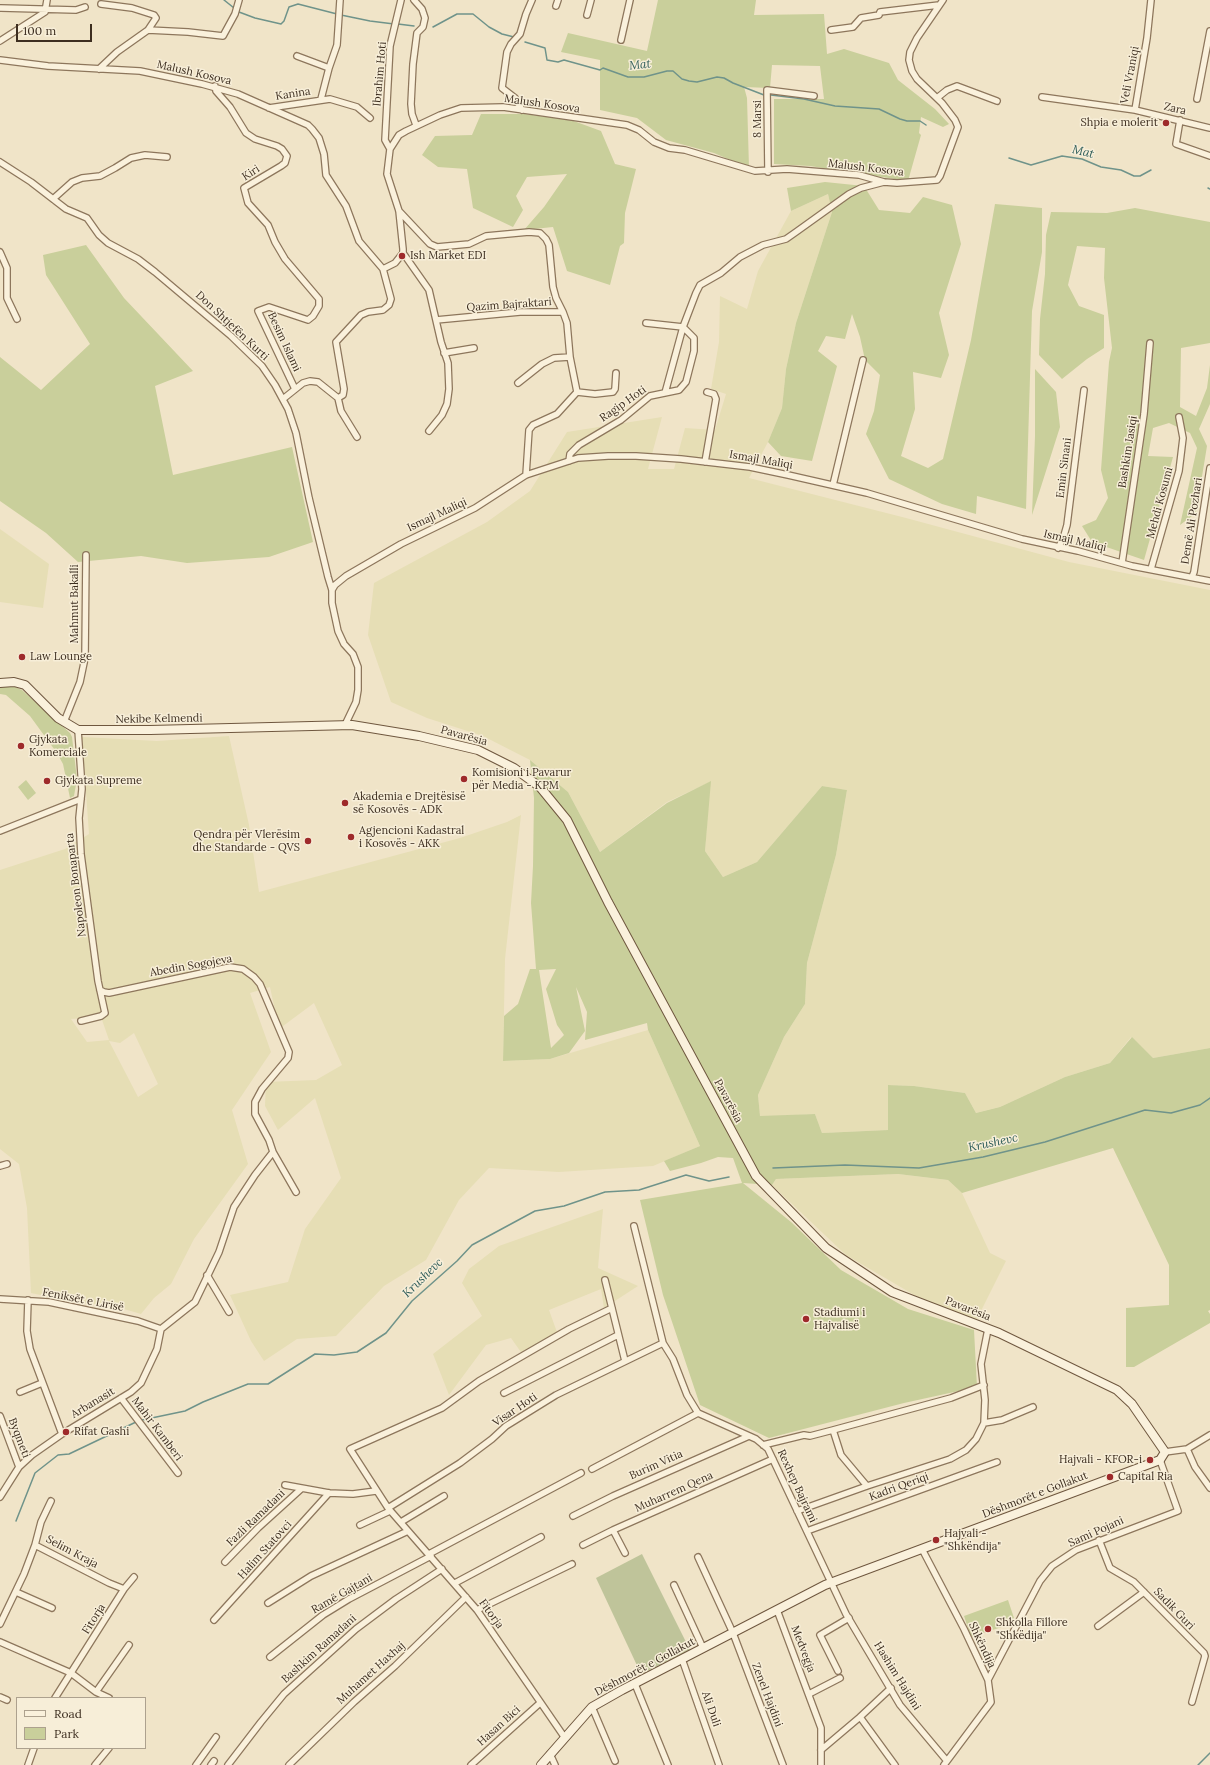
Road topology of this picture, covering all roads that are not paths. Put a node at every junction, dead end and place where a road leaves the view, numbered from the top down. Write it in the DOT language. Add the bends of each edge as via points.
graph roads {
  1 [pos="47,0"];
  2 [pos="239,0"];
  3 [pos="340,0"];
  4 [pos="401,0"];
  5 [pos="414,0"];
  6 [pos="532,0"];
  7 [pos="590,0"];
  8 [pos="630,0"];
  9 [pos="943,0"];
  10 [pos="1151,0"];
  11 [pos="101,4"];
  12 [pos="939,6"];
  13 [pos="85,7"];
  14 [pos="1,8"];
  15 [pos="46,10"];
  16 [pos="587,15"];
  17 [pos="148,30"];
  18 [pos="831,30"];
  19 [pos="1210,31"];
  20 [pos="621,40"];
  21 [pos="0,41"];
  22 [pos="297,56"];
  23 [pos="0,60"];
  24 [pos="329,68"];
  25 [pos="99,69"];
  26 [pos="215,86"];
  27 [pos="814,96"];
  28 [pos="1042,97"];
  29 [pos="937,98"];
  30 [pos="1197,99"];
  31 [pos="321,100"];
  32 [pos="997,101"];
  33 [pos="267,108"];
  34 [pos="522,110"];
  35 [pos="1135,110"];
  36 [pos="370,118"];
  37 [pos="1180,120"];
  38 [pos="416,125"];
  39 [pos="1210,128"];
  40 [pos="390,149"];
  41 [pos="1210,156"];
  42 [pos="167,157"];
  43 [pos="0,162"];
  44 [pos="768,172"];
  45 [pos="884,182"];
  46 [pos="53,199"];
  47 [pos="399,211"];
  48 [pos="0,252"];
  49 [pos="403,253"];
  50 [pos="383,269"];
  51 [pos="563,312"];
  52 [pos="311,318"];
  53 [pos="17,319"];
  54 [pos="436,320"];
  55 [pos="646,323"];
  56 [pos="683,327"];
  57 [pos="1150,344"];
  58 [pos="474,348"];
  59 [pos="444,352"];
  60 [pos="570,357"];
  61 [pos="863,360"];
  62 [pos="616,373"];
  63 [pos="518,383"];
  64 [pos="295,389"];
  65 [pos="1084,390"];
  66 [pos="577,392"];
  67 [pos="708,392"];
  68 [pos="665,393"];
  69 [pos="338,398"];
  70 [pos="283,399"];
  71 [pos="1179,417"];
  72 [pos="429,431"];
  73 [pos="357,437"];
  74 [pos="569,461"];
  75 [pos="705,462"];
  76 [pos="1210,468"];
  77 [pos="526,475"];
  78 [pos="832,485"];
  79 [pos="1058,548"];
  80 [pos="86,555"];
  81 [pos="1122,563"];
  82 [pos="1151,569"];
  83 [pos="1192,577"];
  84 [pos="1210,581"];
  85 [pos="332,590"];
  86 [pos="0,683"];
  87 [pos="64,722"];
  88 [pos="336,725"];
  89 [pos="345,725"];
  90 [pos="78,730"];
  91 [pos="81,799"];
  92 [pos="0,831"];
  93 [pos="100,990"];
  94 [pos="81,1021"];
  95 [pos="273,1152"];
  96 [pos="7,1164"];
  97 [pos="0,1166"];
  98 [pos="296,1192"];
  99 [pos="634,1226"];
  100 [pos="207,1275"];
  101 [pos="605,1280"];
  102 [pos="0,1299"];
  103 [pos="28,1300"];
  104 [pos="612,1308"];
  105 [pos="229,1312"];
  106 [pos="161,1329"];
  107 [pos="988,1329"];
  108 [pos="618,1334"];
  109 [pos="663,1343"];
  110 [pos="625,1361"];
  111 [pos="42,1383"];
  112 [pos="984,1386"];
  113 [pos="20,1392"];
  114 [pos="504,1393"];
  115 [pos="121,1398"];
  116 [pos="1033,1407"];
  117 [pos="698,1414"];
  118 [pos="0,1416"];
  119 [pos="984,1422"];
  120 [pos="833,1430"];
  121 [pos="62,1434"];
  122 [pos="1210,1435"];
  123 [pos="749,1436"];
  124 [pos="763,1445"];
  125 [pos="1187,1449"];
  126 [pos="1165,1452"];
  127 [pos="774,1459"];
  128 [pos="1160,1460"];
  129 [pos="997,1462"];
  130 [pos="19,1467"];
  131 [pos="592,1468"];
  132 [pos="178,1473"];
  133 [pos="581,1473"];
  134 [pos="285,1485"];
  135 [pos="867,1486"];
  136 [pos="1210,1488"];
  137 [pos="301,1489"];
  138 [pos="376,1491"];
  139 [pos="329,1493"];
  140 [pos="444,1496"];
  141 [pos="0,1497"];
  142 [pos="51,1501"];
  143 [pos="389,1509"];
  144 [pos="797,1511"];
  145 [pos="573,1516"];
  146 [pos="401,1522"];
  147 [pos="360,1525"];
  148 [pos="613,1530"];
  149 [pos="408,1531"];
  150 [pos="807,1531"];
  151 [pos="541,1537"];
  152 [pos="1099,1540"];
  153 [pos="35,1545"];
  154 [pos="583,1545"];
  155 [pos="922,1549"];
  156 [pos="625,1553"];
  157 [pos="430,1555"];
  158 [pos="698,1557"];
  159 [pos="225,1562"];
  160 [pos="572,1564"];
  161 [pos="442,1569"];
  162 [pos="134,1577"];
  163 [pos="455,1583"];
  164 [pos="831,1583"];
  165 [pos="674,1585"];
  166 [pos="124,1589"];
  167 [pos="16,1592"];
  168 [pos="1144,1592"];
  169 [pos="466,1597"];
  170 [pos="268,1603"];
  171 [pos="52,1608"];
  172 [pos="477,1610"];
  173 [pos="777,1610"];
  174 [pos="849,1618"];
  175 [pos="214,1620"];
  176 [pos="0,1624"];
  177 [pos="1098,1626"];
  178 [pos="733,1633"];
  179 [pos="0,1642"];
  180 [pos="129,1645"];
  181 [pos="703,1648"];
  182 [pos="270,1657"];
  183 [pos="682,1659"];
  184 [pos="838,1671"];
  185 [pos="71,1673"];
  186 [pos="840,1678"];
  187 [pos="988,1680"];
  188 [pos="635,1684"];
  189 [pos="891,1688"];
  190 [pos="96,1692"];
  191 [pos="809,1694"];
  192 [pos="0,1697"];
  193 [pos="57,1697"];
  194 [pos="106,1697"];
  195 [pos="7,1700"];
  196 [pos="1192,1702"];
  197 [pos="540,1703"];
  198 [pos="592,1707"];
  199 [pos="860,1717"];
  200 [pos="216,1737"];
  201 [pos="565,1738"];
  202 [pos="34,1749"];
  203 [pos="108,1749"];
  204 [pos="821,1750"];
  205 [pos="550,1754"];
  206 [pos="614,1761"];
  207 [pos="945,1763"];
  208 [pos="28,1765"];
  209 [pos="95,1765"];
  210 [pos="196,1765"];
  211 [pos="228,1765"];
  212 [pos="289,1765"];
  213 [pos="471,1765"];
  214 [pos="541,1765"];
  215 [pos="555,1765"];
  216 [pos="668,1765"];
  217 [pos="719,1765"];
  218 [pos="783,1765"];
  219 [pos="821,1765"];
  220 [pos="895,1765"];
  1 -- 15 [label="street"];
  2 -- 17 [label="street" via="235,14 223,36"];
  3 -- 24 [label="street, Kanina" via="337,45"];
  4 -- 40 [label="street, Ibrahim Hoti" via="390,46 386,115 386,143"];
  5 -- 38 [label="street" via="422,8 425,18 417,33 413,64 411,104"];
  6 -- 34 [label="street" via="520,34 507,52 502,88 515,98"];
  7 -- 16 [label="street"];
  8 -- 20 [label="street"];
  9 -- 12 [label="street, Malush Kosova"];
  10 -- 35 [label="street, Veli Vraniqi"];
  11 -- 17 [label="street" via="132,8 154,15 155,21"];
  12 -- 18 [label="street" via="880,12 879,15 861,18 853,27"];
  12 -- 29 [label="street, Malush Kosova" via="916,38 909,60 917,79"];
  13 -- 15 [label="street" via="80,10"];
  14 -- 15 [label="street"];
  15 -- 21 [label="street"];
  17 -- 25 [label="street" via="116,52"];
  19 -- 30 [label="street"];
  22 -- 24 [label="street"];
  23 -- 25 [label="street, Malush Kosova"];
  24 -- 31 [label="street, Kanina"];
  25 -- 26 [label="street, Malush Kosova" via="140,71"];
  26 -- 33 [label="street, Malush Kosova"];
  26 -- 52 [label="street, Kiri" via="246,133 255,139 278,146 285,152 287,160 282,166 244,188 248,203 268,225 285,259 319,299 319,306"];
  27 -- 44 [label="street, 8 Marsi" via="767,90"];
  28 -- 35 [label="street, Veli Vraniqi"];
  29 -- 32 [label="street" via="957,86"];
  29 -- 45 [label="street, Malush Kosova" via="955,120 957,130 940,176 937,180"];
  31 -- 33 [label="street, Kanina"];
  31 -- 36 [label="street, Kanina" via="337,100 352,105"];
  33 -- 50 [label="street, Malush Kosova" via="308,125 316,133 324,154 326,175 346,206 359,241"];
  34 -- 38 [label="street, Malush Kosova" via="503,107 462,108"];
  34 -- 44 [label="street, Malush Kosova" via="627,125 669,148 685,150 750,170"];
  35 -- 37 [label="street, Zara"];
  37 -- 39 [label="street, Zara"];
  37 -- 41 [label="street" via="1176,144"];
  38 -- 40 [label="street, Malush Kosova" via="399,135"];
  40 -- 47 [label="street, Malush Kosova" via="386,174"];
  42 -- 46 [label="street" via="145,155 131,158 100,176 78,179 66,186"];
  43 -- 46 [label="street, Don Shtjefën Kurti"];
  44 -- 45 [label="street, Malush Kosova" via="787,170 859,175"];
  45 -- 56 [label="street" via="849,194 786,239 763,245 703,282"];
  46 -- 70 [label="street, Don Shtjefën Kurti" via="66,209 87,218 108,243 138,259 211,318 262,366"];
  47 -- 49 [label="street, Malush Kosova"];
  47 -- 51 [label="street" via="430,244 437,247 468,244 486,236 540,233 548,245 553,287"];
  48 -- 53 [label="street" via="7,268 7,298"];
  49 -- 50 [label="street" via="395,263"];
  49 -- 54 [label="street" via="429,290"];
  50 -- 69 [label="street" via="391,299 389,305 383,310 362,315 336,344 344,389 343,395"];
  51 -- 54 [label="street, Qazim Bajraktari" via="520,312"];
  51 -- 60 [label="street, Qazim Bajraktari"];
  52 -- 64 [label="street, Besim Islami" via="304,320 269,307 258,311"];
  54 -- 59 [label="street"];
  55 -- 56 [label="street"];
  56 -- 68 [label="street"];
  56 -- 68 [label="street, Ragip Hoti" via="695,342 686,382 679,390"];
  57 -- 81 [label="street, Bashkim Jasiqi" via="1144,414"];
  58 -- 59 [label="street"];
  59 -- 72 [label="street" via="449,371 445,411"];
  60 -- 63 [label="street" via="554,358 542,364"];
  60 -- 66 [label="street, Qazim Bajraktari"];
  61 -- 78 [label="street"];
  62 -- 66 [label="street" via="613,392"];
  64 -- 69 [label="street" via="306,382 314,381"];
  64 -- 70 [label="street"];
  65 -- 79 [label="street, Emin Sinani" via="1068,525"];
  66 -- 77 [label="street" via="557,414 533,425 529,430"];
  67 -- 75 [label="street" via="714,394 716,399"];
  68 -- 74 [label="street, Ragip Hoti" via="650,396 621,420 579,445 570,454"];
  69 -- 73 [label="street" via="341,411"];
  70 -- 85 [label="street, Don Shtjefën Kurti" via="296,433"];
  71 -- 82 [label="street, Mehdi Kosumi" via="1183,438 1179,471"];
  74 -- 75 [label="street, Ismajl Maliqi" via="578,458 636,456"];
  74 -- 77 [label="street, Ismajl Maliqi"];
  75 -- 78 [label="street, Ismajl Maliqi" via="750,467"];
  76 -- 83 [label="street, Demë Ali Pozhari"];
  77 -- 85 [label="street, Ismajl Maliqi" via="475,508 408,540 346,576"];
  78 -- 79 [label="street, Ismajl Maliqi"];
  79 -- 81 [label="street, Ismajl Maliqi"];
  80 -- 87 [label="street, Mahmut Bakalli" via="85,658"];
  81 -- 82 [label="street, Ismajl Maliqi"];
  82 -- 83 [label="street, Ismajl Maliqi"];
  83 -- 84 [label="street, Ismajl Maliqi"];
  85 -- 89 [label="street, Don Shtjefën Kurti" via="338,631 356,660 359,674 356,702"];
  86 -- 87 [label="street, Nekibe Kelmendi" via="14,682 25,685"];
  87 -- 90 [label="street, Nekibe Kelmendi"];
  88 -- 89 [label="street, Pavarësia"];
  88 -- 90 [label="street, Nekibe Kelmendi"];
  89 -- 107 [label="street, Pavarësia" via="419,736 478,750 502,761 540,787 567,820 608,902 756,1176 826,1248 892,1292"];
  90 -- 91 [label="street, Napoleon Bonaparta"];
  91 -- 92 [label="street"];
  91 -- 93 [label="street, Napoleon Bonaparta" via="78,818 81,854"];
  93 -- 94 [label="street, Napoleon Bonaparta" via="105,1013"];
  93 -- 95 [label="street, Abedin Sogojeva" via="109,993 230,967 243,969 254,976 260,984 289,1052 288,1058 254,1102 255,1114"];
  95 -- 98 [label="street"];
  95 -- 100 [label="street" via="234,1206 223,1242"];
  96 -- 97 [label="street"];
  99 -- 109 [label="street"];
  100 -- 105 [label="street"];
  100 -- 106 [label="street" via="195,1302"];
  101 -- 104 [label="street"];
  102 -- 103 [label="street, Feniksët e Lirisë"];
  103 -- 106 [label="street, Feniksët e Lirisë" via="99,1312"];
  103 -- 111 [label="street" via="28,1340"];
  104 -- 108 [label="street"];
  104 -- 138 [label="street, Fitorja" via="479,1380 442,1408 350,1448"];
  106 -- 115 [label="street, Arbanasit" via="157,1349 145,1378"];
  107 -- 112 [label="street" via="981,1364"];
  107 -- 126 [label="street, Pavarësia" via="1117,1390 1132,1404"];
  108 -- 110 [label="street"];
  108 -- 114 [label="street"];
  109 -- 110 [label="street, Visar Hoti"];
  109 -- 117 [label="street"];
  110 -- 143 [label="street, Visar Hoti" via="556,1394 506,1426 449,1470"];
  111 -- 113 [label="street"];
  111 -- 121 [label="street"];
  112 -- 119 [label="street"];
  112 -- 120 [label="street" via="952,1398"];
  115 -- 121 [label="street, Arbanasit"];
  115 -- 132 [label="street, Mahir Kamberi"];
  116 -- 119 [label="street" via="1002,1420"];
  117 -- 123 [label="street, Rexhep Bajrami"];
  117 -- 131 [label="street"];
  118 -- 130 [label="street, Byqmeti"];
  119 -- 135 [label="street" via="976,1439 966,1450 950,1459"];
  120 -- 124 [label="street"];
  120 -- 135 [label="street" via="841,1456"];
  121 -- 130 [label="street, Arbanasit"];
  122 -- 125 [label="street"];
  123 -- 124 [label="street, Rexhep Bajrami"];
  123 -- 145 [label="street, Burim Vitia"];
  124 -- 127 [label="street, Rexhep Bajrami"];
  125 -- 126 [label="street"];
  125 -- 136 [label="street" via="1195,1467"];
  126 -- 128 [label="street"];
  127 -- 144 [label="street, Rexhep Bajrami"];
  127 -- 148 [label="street, Muharrem Qena"];
  128 -- 152 [label="street, Sami Pojani" via="1178,1510"];
  128 -- 155 [label="street, Dëshmorët e Gollakut"];
  129 -- 150 [label="street, Kadri Qeriqi"];
  130 -- 141 [label="street, Arbanasit"];
  133 -- 157 [label="street, Ramë Gajtani"];
  134 -- 137 [label="street"];
  135 -- 144 [label="street"];
  137 -- 139 [label="street"];
  137 -- 159 [label="street, Fazli Ramadani"];
  138 -- 139 [label="street" via="353,1494"];
  138 -- 143 [label="street, Fitorja"];
  139 -- 175 [label="street, Halim Statovci"];
  140 -- 146 [label="street"];
  142 -- 153 [label="street" via="41,1522"];
  143 -- 146 [label="street, Fitorja"];
  143 -- 147 [label="street"];
  144 -- 150 [label="street, Rexhep Bajrami"];
  146 -- 149 [label="street, Fitorja"];
  148 -- 154 [label="street, Muharrem Qena"];
  148 -- 156 [label="street"];
  149 -- 157 [label="street, Fitorja"];
  149 -- 170 [label="street" via="311,1576"];
  150 -- 164 [label="street, Rexhep Bajrami"];
  151 -- 163 [label="street"];
  152 -- 168 [label="street, Sadik Guri" via="1110,1568 1134,1582"];
  152 -- 187 [label="street, Sami Pojani" via="1076,1550 1052,1566 1044,1576"];
  153 -- 166 [label="street, Selim Kraja"];
  153 -- 167 [label="street, Selim Kraja"];
  155 -- 164 [label="street, Dëshmorët e Gollakut"];
  155 -- 187 [label="street, Shkëndija"];
  157 -- 161 [label="street, Fitorja"];
  157 -- 182 [label="street, Ramë Gajtani" via="323,1615"];
  158 -- 178 [label="street"];
  160 -- 172 [label="street"];
  161 -- 163 [label="street, Fitorja"];
  161 -- 211 [label="street, Bashkim Ramadani" via="356,1629 284,1694"];
  162 -- 166 [label="street, Fitorja"];
  163 -- 169 [label="street, Fitorja"];
  164 -- 173 [label="street, Dëshmorët e Gollakut"];
  164 -- 174 [label="street, Hashim Hajdini"];
  165 -- 181 [label="street"];
  166 -- 185 [label="street, Fitorja"];
  167 -- 171 [label="street"];
  167 -- 176 [label="street, Selim Kraja"];
  168 -- 177 [label="street"];
  168 -- 196 [label="street, Sadik Guri" via="1204,1653"];
  169 -- 172 [label="street, Fitorja"];
  169 -- 212 [label="street, Muhamet Haxhaj"];
  172 -- 197 [label="street, Fitorja"];
  173 -- 178 [label="street, Dëshmorët e Gollakut"];
  173 -- 191 [label="street, Medvegja"];
  174 -- 184 [label="street" via="820,1635"];
  174 -- 189 [label="street, Hashim Hajdini"];
  178 -- 181 [label="street, Dëshmorët e Gollakut"];
  178 -- 218 [label="street, Zenel Hajdini"];
  179 -- 185 [label="street"];
  180 -- 190 [label="street"];
  181 -- 183 [label="street, Dëshmorët e Gollakut"];
  183 -- 188 [label="street, Dëshmorët e Gollakut"];
  183 -- 217 [label="street, Ali Duli"];
  185 -- 190 [label="street"];
  185 -- 193 [label="street, Fitorja"];
  186 -- 191 [label="street"];
  187 -- 207 [label="street, Shkëndija" via="991,1702"];
  188 -- 198 [label="street, Dëshmorët e Gollakut"];
  188 -- 216 [label="street"];
  189 -- 199 [label="street"];
  189 -- 207 [label="street, Hashim Hajdini" via="900,1705"];
  190 -- 194 [label="street"];
  191 -- 204 [label="street, Medvegja" via="821,1728"];
  192 -- 195 [label="street"];
  197 -- 201 [label="street, Fitorja"];
  197 -- 213 [label="street, Hasan Bici"];
  198 -- 201 [label="street, Dëshmorët e Gollakut"];
  198 -- 206 [label="street"];
  199 -- 204 [label="street"];
  199 -- 220 [label="street"];
  200 -- 210 [label="street"];
  201 -- 205 [label="street, Dëshmorët e Gollakut"];
  202 -- 208 [label="street"];
  203 -- 209 [label="street"];
  204 -- 219 [label="street, Medvegja"];
  205 -- 214 [label="street, Dëshmorët e Gollakut"];
  205 -- 215 [label="street"];
}
